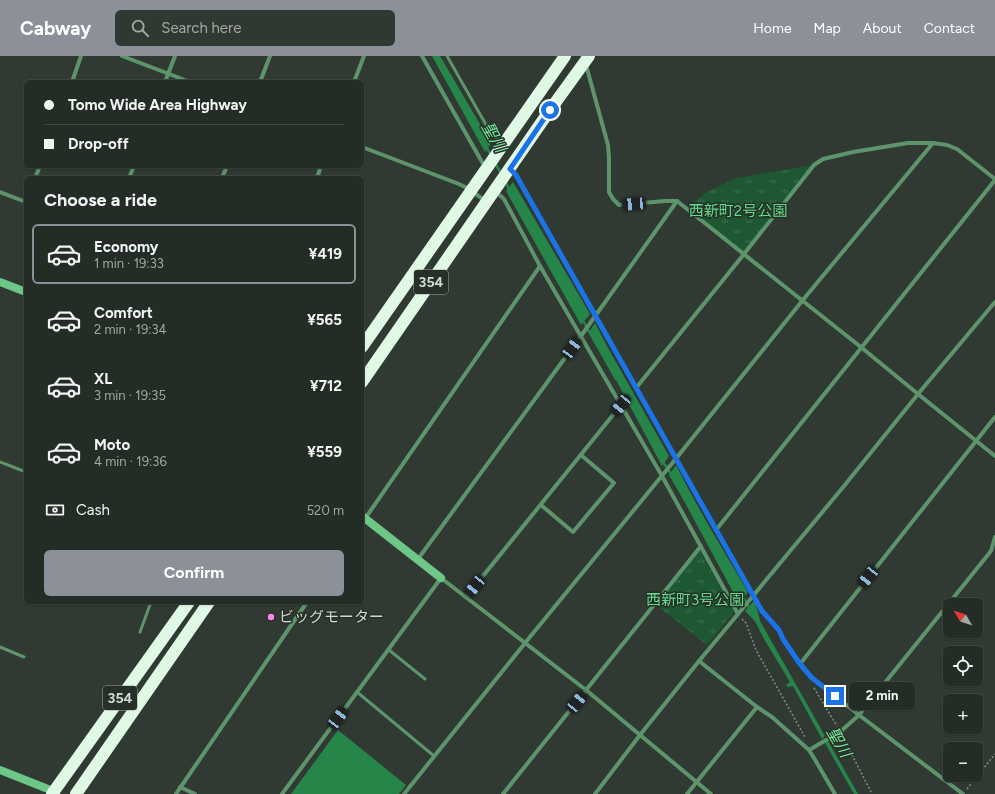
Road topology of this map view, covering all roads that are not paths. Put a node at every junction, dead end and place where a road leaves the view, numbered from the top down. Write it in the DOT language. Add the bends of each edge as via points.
graph roads {
  1 [pos="81,56"];
  2 [pos="122,56"];
  3 [pos="175,56"];
  4 [pos="270,56"];
  5 [pos="364,56"];
  6 [pos="422,56"];
  7 [pos="447,56"];
  8 [pos="565,56"];
  9 [pos="586,58"];
  10 [pos="168,74"];
  11 [pos="73,80"];
  12 [pos="166,80"];
  13 [pos="184,80"];
  14 [pos="261,80"];
  15 [pos="355,80"];
  16 [pos="933,143"];
  17 [pos="501,147"];
  18 [pos="364,148"];
  19 [pos="488,166"];
  20 [pos="509,170"];
  21 [pos="995,180"];
  22 [pos="497,187"];
  23 [pos="471,191"];
  24 [pos="0,192"];
  25 [pos="24,201"];
  26 [pos="486,202"];
  27 [pos="677,202"];
  28 [pos="744,254"];
  29 [pos="540,266"];
  30 [pos="0,282"];
  31 [pos="24,291"];
  32 [pos="802,301"];
  33 [pos="995,302"];
  34 [pos="594,318"];
  35 [pos="582,334"];
  36 [pos="364,344"];
  37 [pos="862,348"];
  38 [pos="364,379"];
  39 [pos="636,388"];
  40 [pos="918,394"];
  41 [pos="621,405"];
  42 [pos="995,416"];
  43 [pos="976,440"];
  44 [pos="581,455"];
  45 [pos="995,456"];
  46 [pos="675,460"];
  47 [pos="0,462"];
  48 [pos="24,471"];
  49 [pos="663,475"];
  50 [pos="541,505"];
  51 [pos="364,518"];
  52 [pos="364,520"];
  53 [pos="716,530"];
  54 [pos="995,537"];
  55 [pos="994,545"];
  56 [pos="701,546"];
  57 [pos="418,559"];
  58 [pos="441,578"];
  59 [pos="466,597"];
  60 [pos="752,597"];
  61 [pos="150,604"];
  62 [pos="187,604"];
  63 [pos="208,604"];
  64 [pos="306,604"];
  65 [pos="738,614"];
  66 [pos="140,632"];
  67 [pos="525,643"];
  68 [pos="0,648"];
  69 [pos="388,650"];
  70 [pos="24,657"];
  71 [pos="699,661"];
  72 [pos="800,664"];
  73 [pos="424,679"];
  74 [pos="586,690"];
  75 [pos="357,692"];
  76 [pos="757,707"];
  77 [pos="859,715"];
  78 [pos="640,735"];
  79 [pos="809,750"];
  80 [pos="434,756"];
  81 [pos="0,770"];
  82 [pos="697,782"];
  83 [pos="180,787"];
  84 [pos="54,793"];
  85 [pos="76,794"];
  86 [pos="176,794"];
  87 [pos="195,794"];
  88 [pos="282,794"];
  89 [pos="404,794"];
  90 [pos="503,794"];
  91 [pos="595,794"];
  92 [pos="687,794"];
  93 [pos="711,794"];
  94 [pos="835,794"];
  95 [pos="963,794"];
  1 -- 11 [label="street"];
  2 -- 10 [label="street"];
  3 -- 10 [label="street"];
  4 -- 14 [label="street"];
  5 -- 15 [label="street"];
  6 -- 19 [label="street" via="482,162"];
  7 -- 17 [label="lane"];
  8 -- 17 [label="highway, 354"];
  9 -- 20 [label="highway, 354"];
  9 -- 27 [label="street" via="608,145 610,192 613,199 618,205"];
  10 -- 12 [label="street"];
  10 -- 13 [label="street"];
  16 -- 21 [label="street" via="957,149"];
  16 -- 28 [label="street" via="908,143 823,159 814,165"];
  16 -- 32 [label="street"];
  17 -- 19 [label="highway, 354"];
  18 -- 23 [label="street"];
  19 -- 23 [label="highway, 354"];
  20 -- 22 [label="highway, 354"];
  20 -- 34 [label="street" via="516,175"];
  21 -- 37 [label="street"];
  22 -- 26 [label="highway, 354"];
  22 -- 29 [label="street"];
  23 -- 26 [label="street"];
  23 -- 36 [label="highway, 354"];
  24 -- 25 [label="street"];
  26 -- 38 [label="highway, 354"];
  27 -- 28 [label="street"];
  27 -- 34 [label="street"];
  28 -- 32 [label="street"];
  28 -- 39 [label="street"];
  29 -- 35 [label="street"];
  29 -- 51 [label="street"];
  30 -- 31 [label="street"];
  32 -- 37 [label="street"];
  32 -- 46 [label="street"];
  33 -- 40 [label="street"];
  34 -- 35 [label="street"];
  34 -- 39 [label="street"];
  35 -- 41 [label="street"];
  35 -- 57 [label="street"];
  37 -- 40 [label="street"];
  37 -- 53 [label="street"];
  39 -- 46 [label="street"];
  40 -- 43 [label="street"];
  40 -- 60 [label="street"];
  41 -- 44 [label="street"];
  41 -- 49 [label="street"];
  42 -- 43 [label="street"];
  43 -- 45 [label="street"];
  43 -- 72 [label="street"];
  44 -- 50 [label="street"];
  44 -- 50 [label="street" via="614,483 573,532"];
  46 -- 49 [label="street"];
  46 -- 53 [label="street"];
  47 -- 48 [label="lane"];
  49 -- 56 [label="street"];
  49 -- 67 [label="street"];
  50 -- 59 [label="street"];
  52 -- 57 [label="street"];
  53 -- 60 [label="street"];
  54 -- 55 [label="street"];
  55 -- 77 [label="street"];
  56 -- 65 [label="street"];
  56 -- 74 [label="street"];
  57 -- 58 [label="street"];
  58 -- 59 [label="street"];
  58 -- 69 [label="street"];
  59 -- 67 [label="street"];
  60 -- 65 [label="street"];
  60 -- 72 [label="street" via="779,630"];
  61 -- 66 [label="lane"];
  62 -- 84 [label="highway, 354"];
  63 -- 85 [label="highway, 354"];
  64 -- 83 [label="street"];
  65 -- 71 [label="street"];
  67 -- 74 [label="street"];
  67 -- 80 [label="street"];
  68 -- 70 [label="lane"];
  69 -- 73 [label="lane"];
  69 -- 75 [label="street"];
  71 -- 76 [label="street"];
  71 -- 78 [label="street"];
  72 -- 77 [label="street" via="812,678"];
  74 -- 78 [label="street"];
  74 -- 90 [label="street"];
  75 -- 80 [label="lane"];
  75 -- 88 [label="street"];
  76 -- 79 [label="street"];
  76 -- 82 [label="street"];
  77 -- 79 [label="street" via="840,732"];
  77 -- 95 [label="street"];
  78 -- 82 [label="street"];
  78 -- 91 [label="street"];
  79 -- 94 [label="street"];
  80 -- 89 [label="street"];
  81 -- 84 [label="street"];
  82 -- 92 [label="street"];
  82 -- 93 [label="street"];
  83 -- 86 [label="street"];
  83 -- 87 [label="street"];
}
